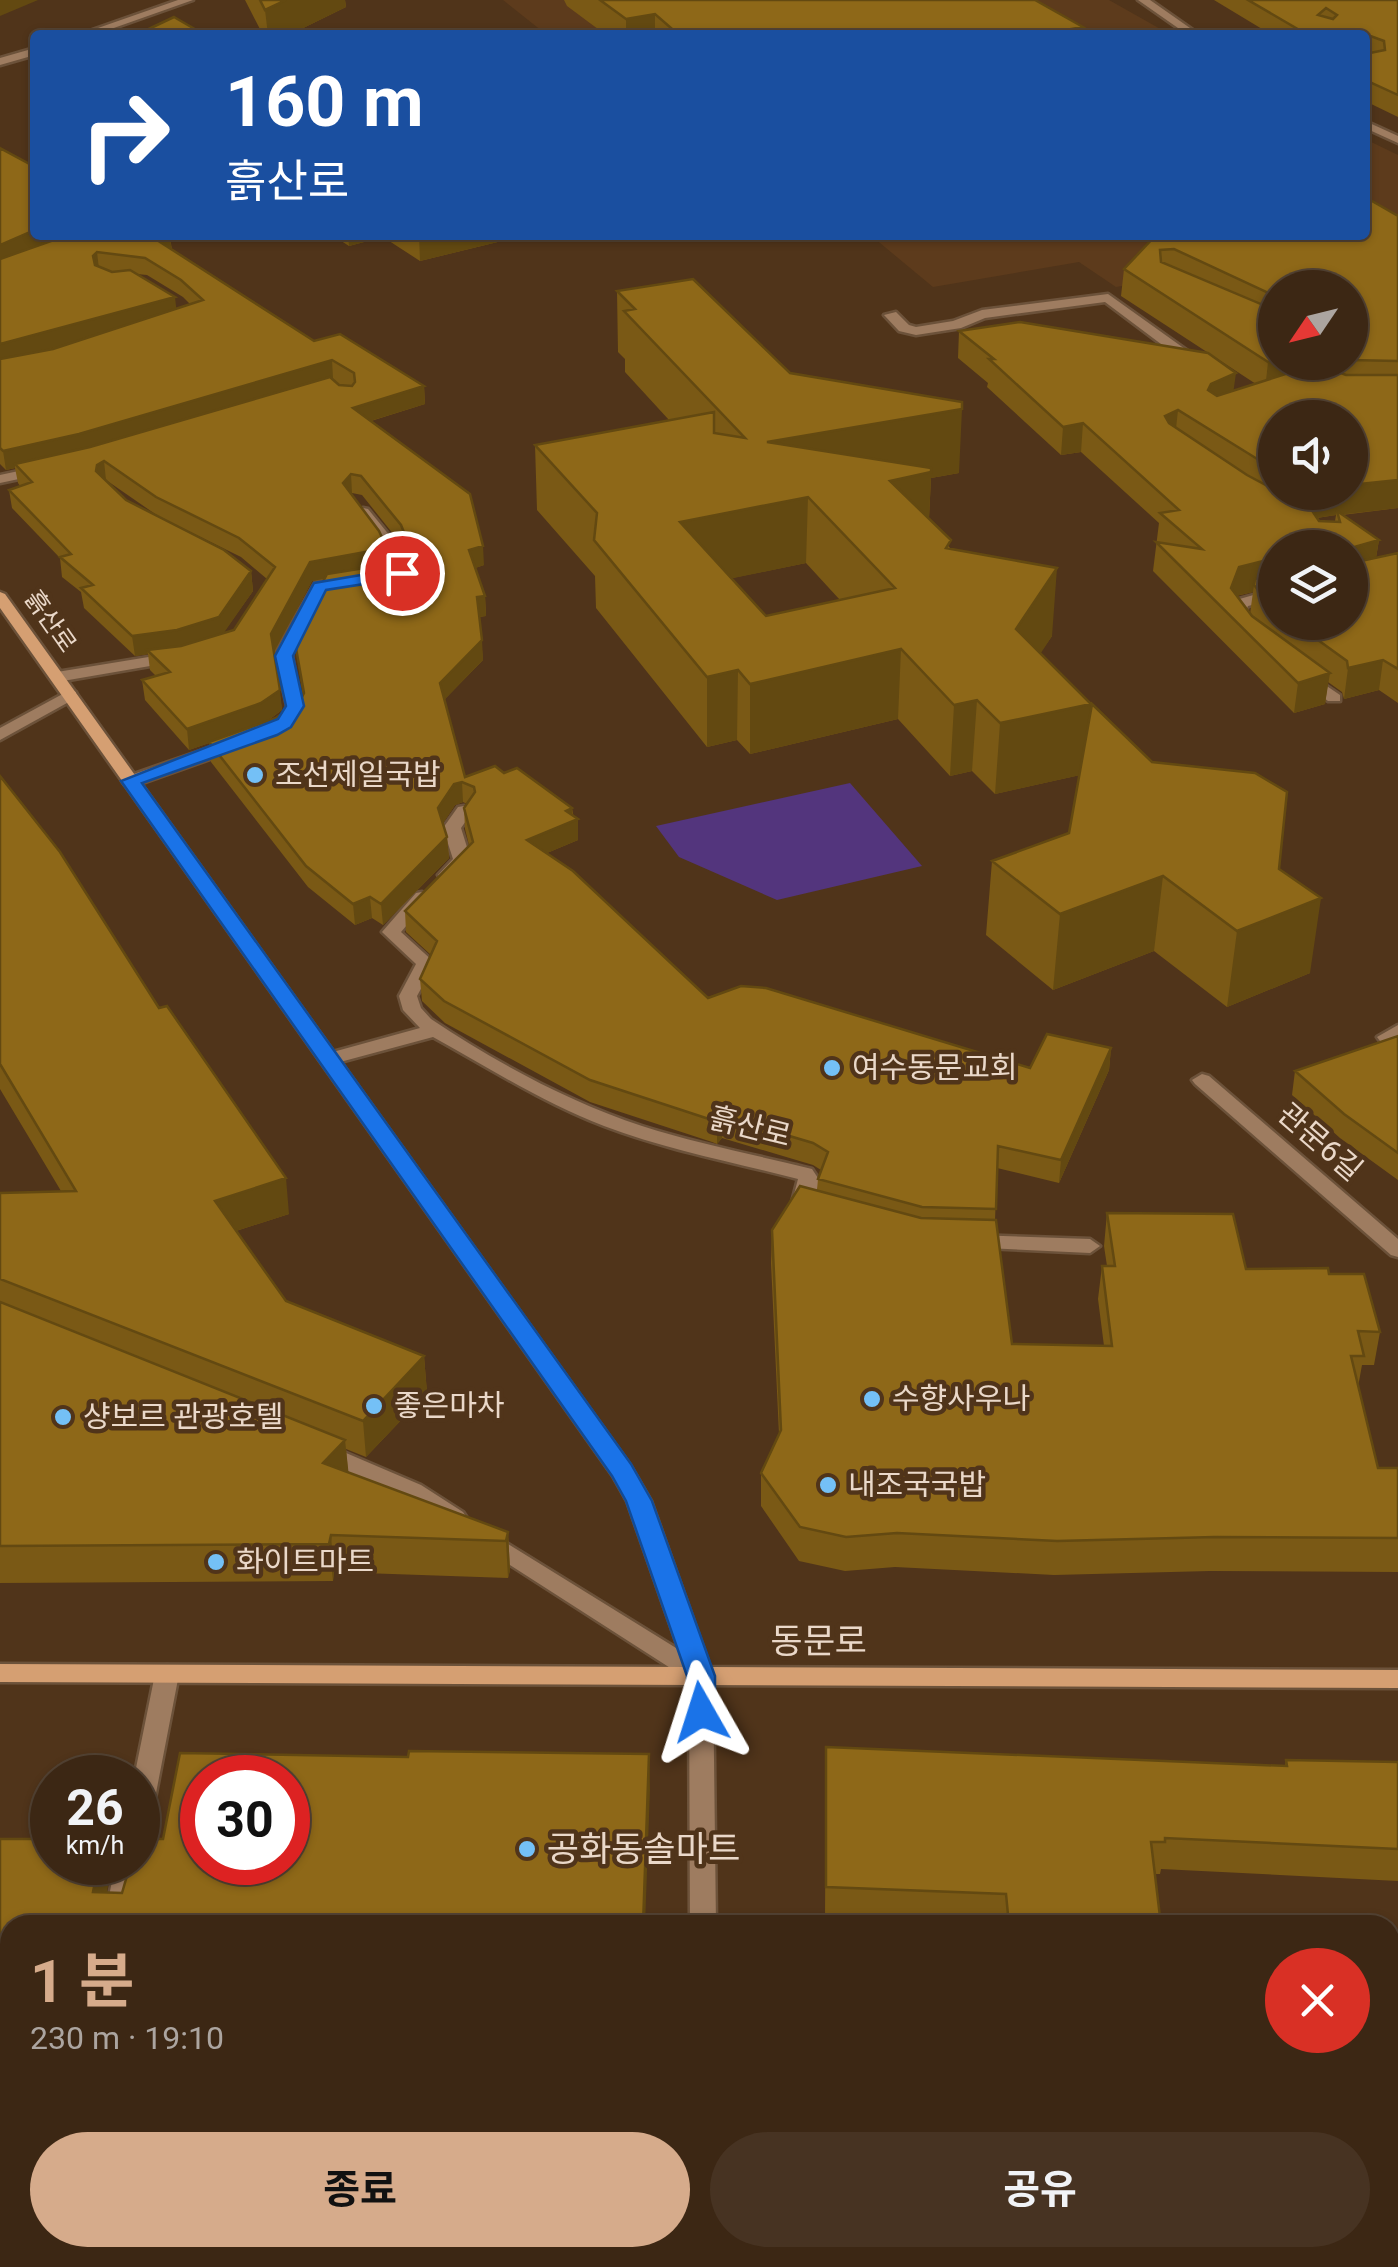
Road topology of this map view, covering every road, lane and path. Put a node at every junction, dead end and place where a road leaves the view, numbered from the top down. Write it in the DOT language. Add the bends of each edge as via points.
graph roads {
  1 [pos="188,0"];
  2 [pos="1142,0"];
  3 [pos="98,30"];
  4 [pos="1187,30"];
  5 [pos="30,53"];
  6 [pos="0,62"];
  7 [pos="1370,126"];
  8 [pos="1398,140"];
  9 [pos="891,314"];
  10 [pos="1202,369"];
  11 [pos="60,466"];
  12 [pos="0,479"];
  13 [pos="354,500"];
  14 [pos="0,597"];
  15 [pos="1258,599"];
  16 [pos="1252,636"];
  17 [pos="198,652"];
  18 [pos="1288,664"];
  19 [pos="57,676"];
  20 [pos="70,695"];
  21 [pos="1334,698"];
  22 [pos="271,731"];
  23 [pos="0,736"];
  24 [pos="253,738"];
  25 [pos="130,781"];
  26 [pos="464,811"];
  27 [pos="436,1030"];
  28 [pos="328,1059"];
  29 [pos="1202,1080"];
  30 [pos="824,1215"];
  31 [pos="958,1242"];
  32 [pos="1090,1246"];
  33 [pos="1398,1250"];
  34 [pos="310,1446"];
  35 [pos="0,1674"];
  36 [pos="168,1674"];
  37 [pos="701,1676"];
  38 [pos="1398,1679"];
  39 [pos="151,1755"];
  40 [pos="124,1885"];
  41 [pos="118,1915"];
  42 [pos="703,1915"];
  1 -- 3 [label="street"];
  2 -- 4 [label="street"];
  5 -- 6 [label="street"];
  7 -- 8 [label="street"];
  9 -- 10 [label="street" via="916,331 982,314 1110,298"];
  11 -- 12 [label="street"];
  13 -- 22 [label="street" via="391,547 402,573 320,586 284,656 294,714"];
  14 -- 19 [label="street, 흙산로"];
  15 -- 16 [label="street" via="1239,605 1238,616"];
  17 -- 19 [label="street, 흙산로"];
  18 -- 21 [label="street"];
  19 -- 20 [label="street, 흙산로"];
  20 -- 23 [label="street"];
  20 -- 25 [label="street, 흙산로"];
  24 -- 25 [label="street"];
  25 -- 28 [label="street, 흙산로"];
  26 -- 27 [label="street, 흙산로" via="452,828 459,866 437,880 391,932 426,963 407,1003"];
  27 -- 28 [label="street"];
  27 -- 30 [label="street, 흙산로" via="614,1122 805,1174 810,1180 802,1206"];
  28 -- 37 [label="street, 흙산로" via="622,1471 639,1501"];
  29 -- 33 [label="street, 관문6길"];
  31 -- 32 [label="street"];
  34 -- 37 [label="street" via="413,1491"];
  35 -- 36 [label="street, 동문로"];
  36 -- 37 [label="street, 동문로"];
  36 -- 39 [label="street"];
  37 -- 38 [label="street, 동문로"];
  37 -- 42 [label="street"];
  40 -- 41 [label="street"];
}
